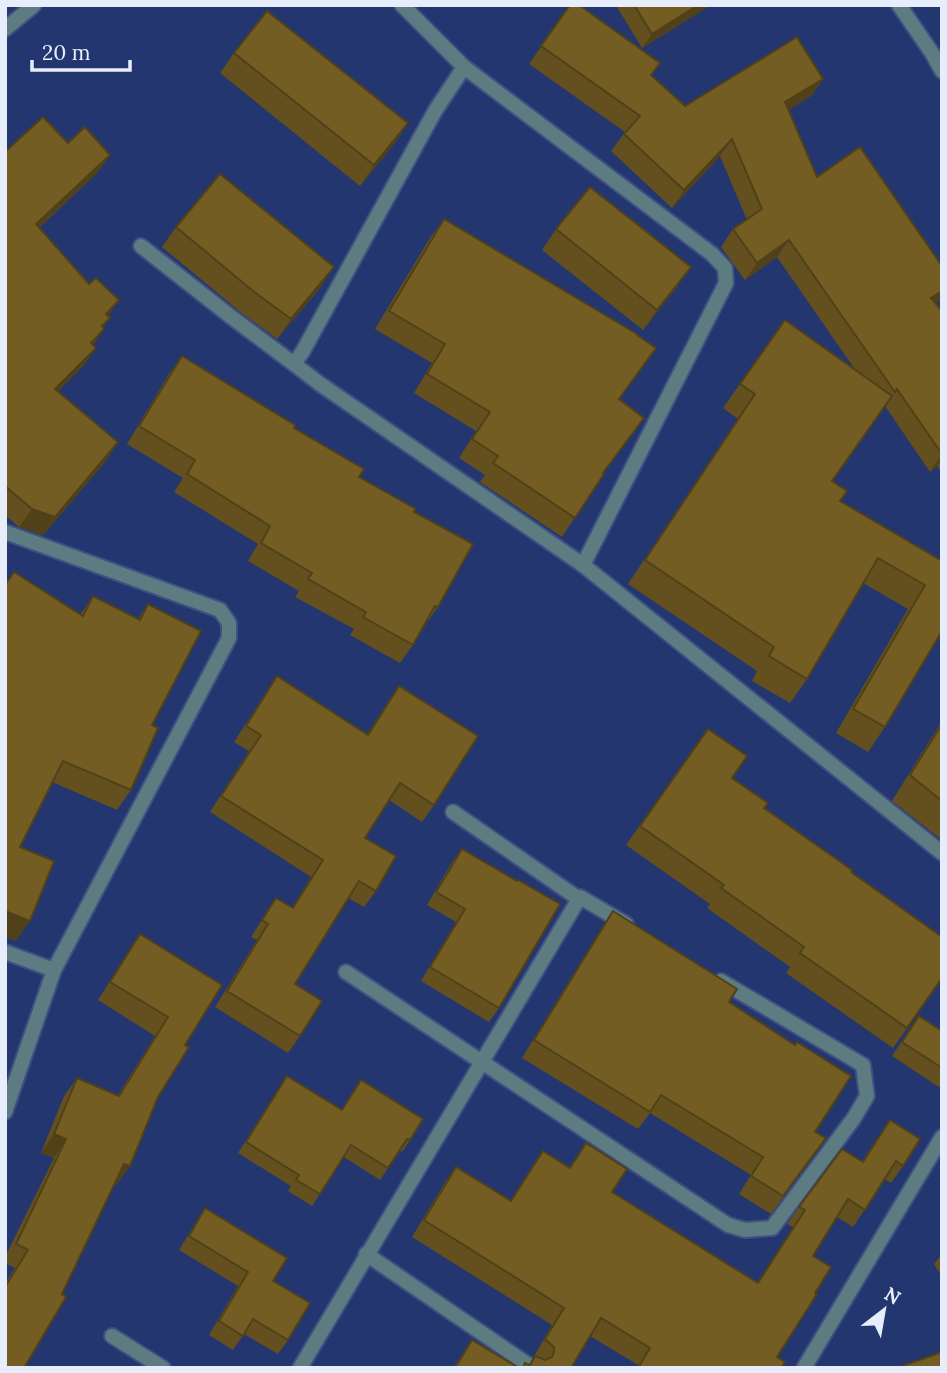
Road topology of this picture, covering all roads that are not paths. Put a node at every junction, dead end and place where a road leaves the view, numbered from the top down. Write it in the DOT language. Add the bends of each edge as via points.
graph roads {
  1 [pos="34,5"];
  2 [pos="402,5"];
  3 [pos="900,5"];
  4 [pos="5,29"];
  5 [pos="464,67"];
  6 [pos="942,71"];
  7 [pos="141,246"];
  8 [pos="294,364"];
  9 [pos="5,532"];
  10 [pos="583,565"];
  11 [pos="453,812"];
  12 [pos="942,853"];
  13 [pos="579,899"];
  14 [pos="639,932"];
  15 [pos="5,952"];
  16 [pos="54,970"];
  17 [pos="346,972"];
  18 [pos="709,974"];
  19 [pos="482,1062"];
  20 [pos="5,1112"];
  21 [pos="942,1137"];
  22 [pos="366,1254"];
  23 [pos="112,1336"];
  24 [pos="163,1368"];
  25 [pos="300,1368"];
  26 [pos="533,1368"];
  27 [pos="804,1368"];
  1 -- 4 [label="street"];
  2 -- 5 [label="street"];
  3 -- 6 [label="street"];
  5 -- 8 [label="street"];
  5 -- 10 [label="street" via="725,268 726,283"];
  7 -- 8 [label="street"];
  8 -- 10 [label="street"];
  9 -- 16 [label="street" via="220,610 229,623 229,638"];
  10 -- 12 [label="street"];
  11 -- 13 [label="street"];
  13 -- 14 [label="street"];
  13 -- 19 [label="street"];
  15 -- 16 [label="street"];
  16 -- 20 [label="street"];
  17 -- 19 [label="street"];
  18 -- 19 [label="street" via="863,1065 867,1096 772,1228 745,1230 728,1225"];
  19 -- 22 [label="street"];
  21 -- 27 [label="street"];
  22 -- 25 [label="street"];
  22 -- 26 [label="street"];
  23 -- 24 [label="street"];
}
